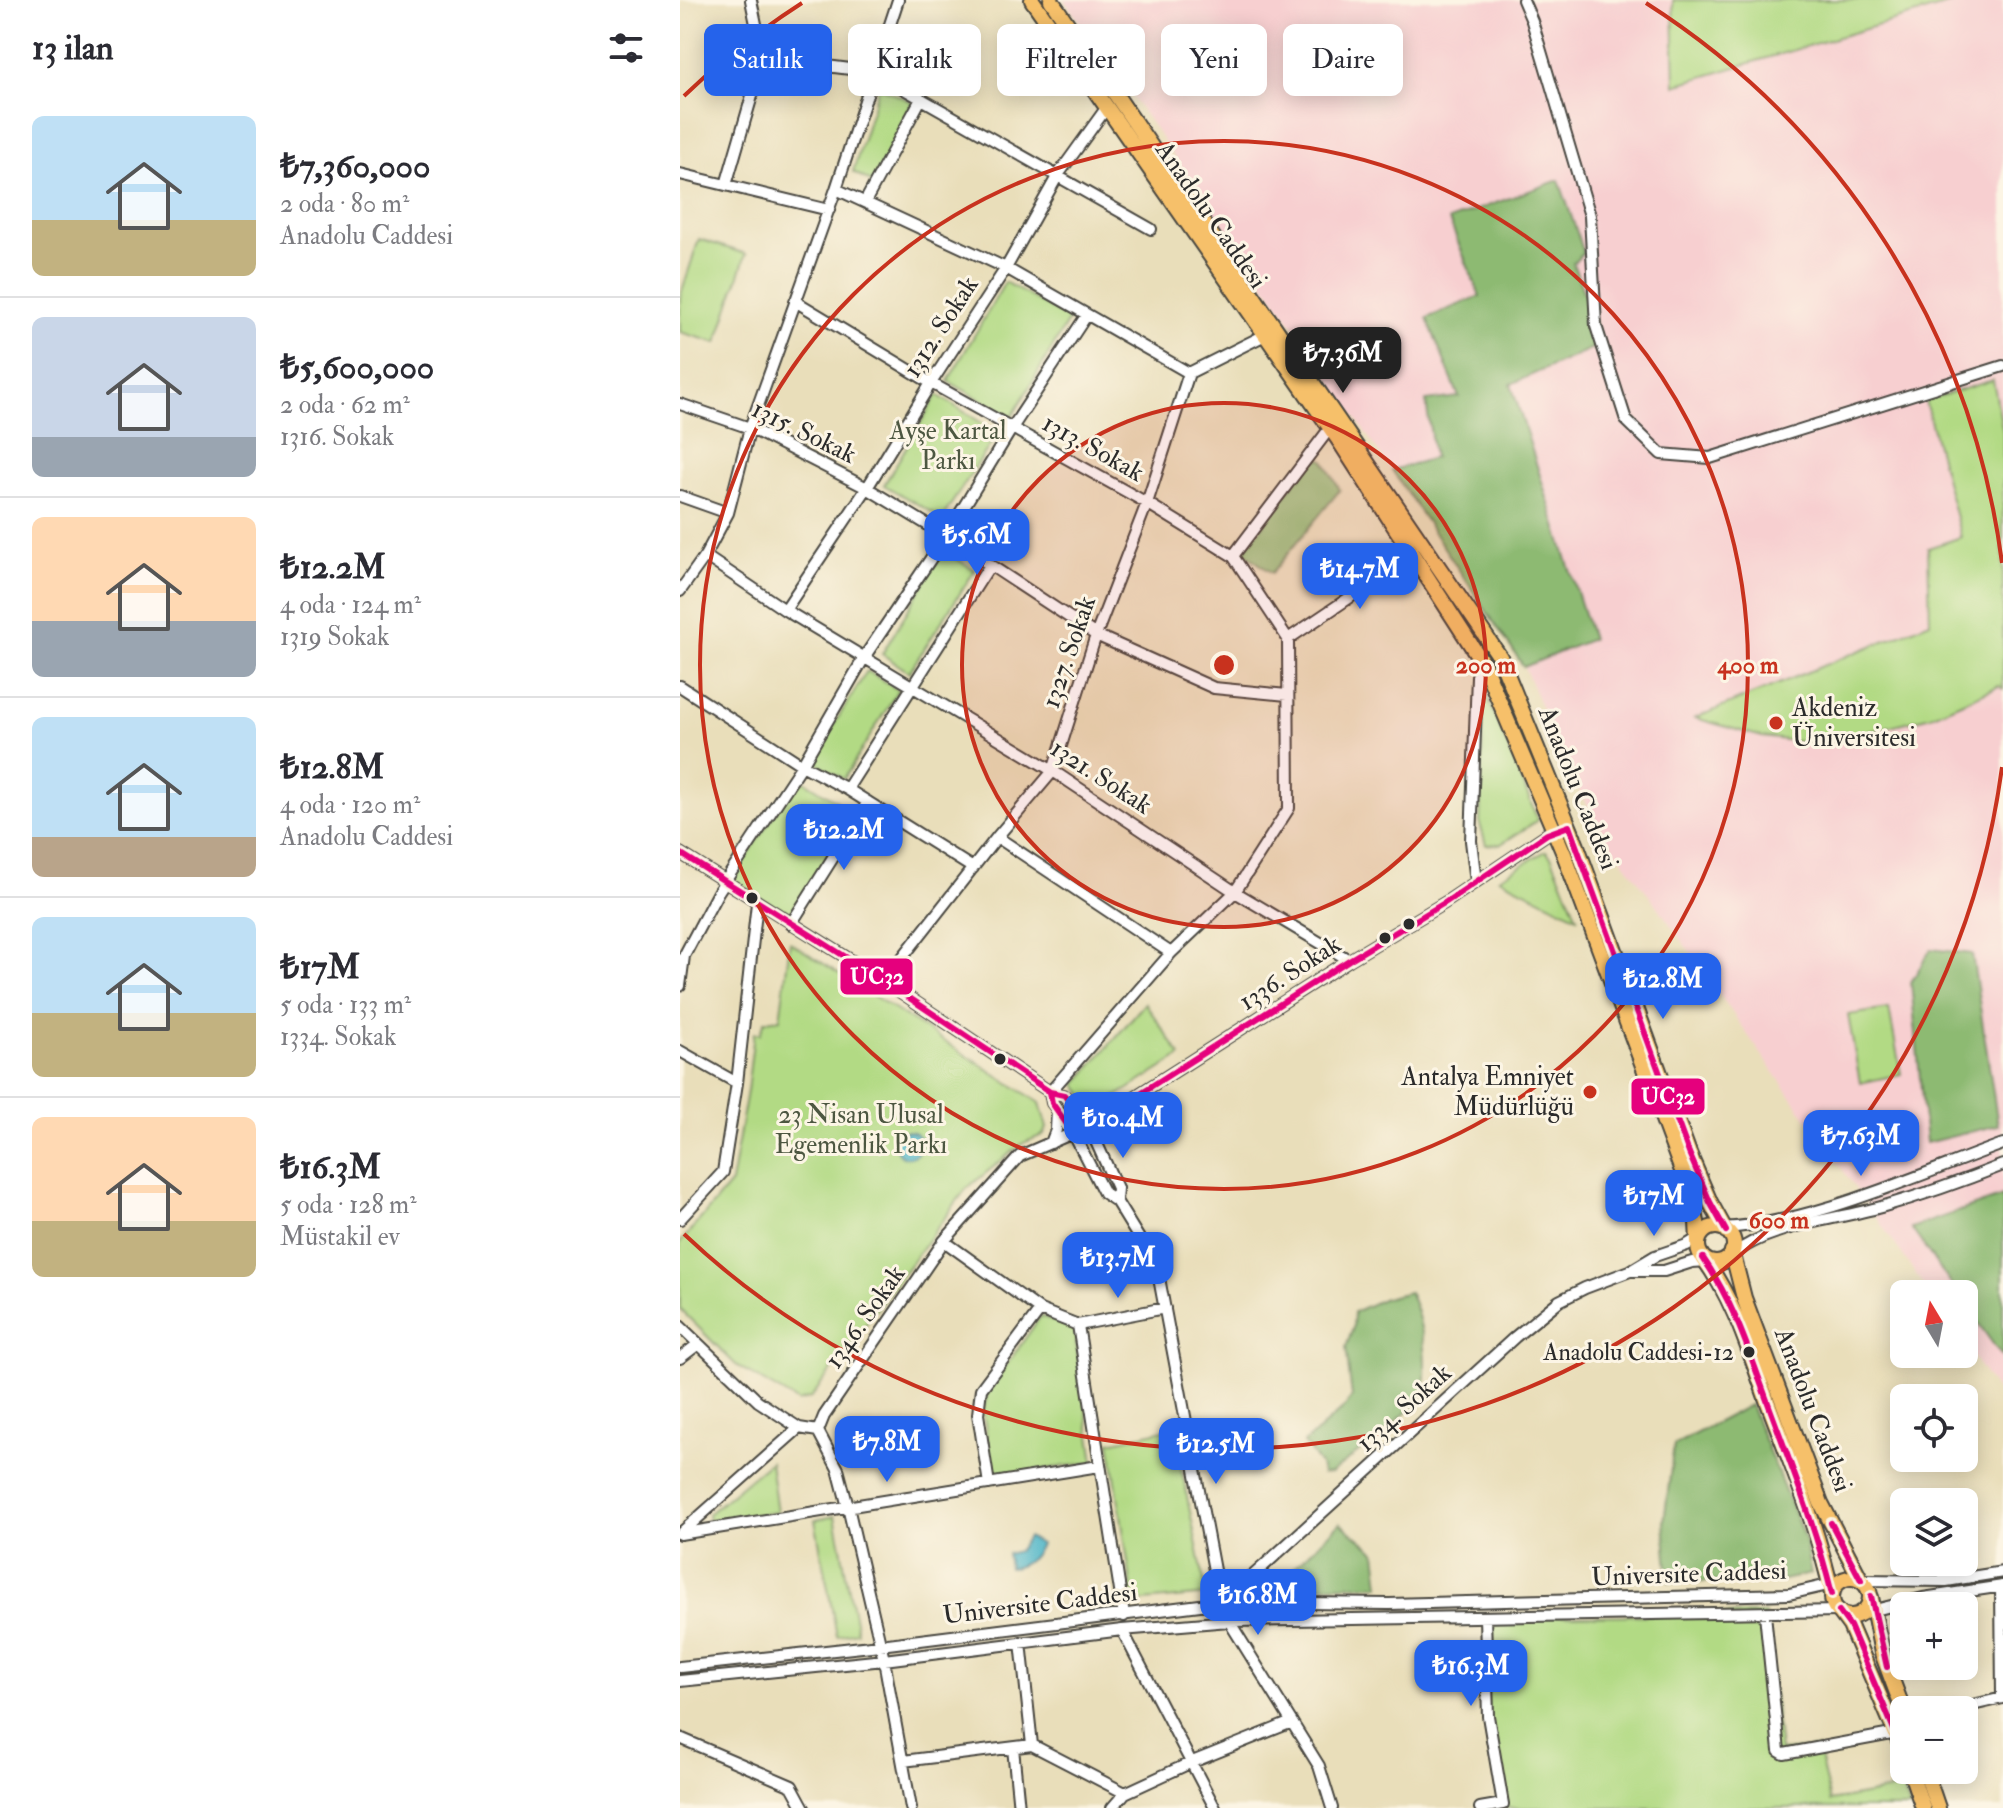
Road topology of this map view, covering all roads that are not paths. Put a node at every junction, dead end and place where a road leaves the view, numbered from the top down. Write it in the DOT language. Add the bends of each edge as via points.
graph roads {
  1 [pos="751,0"];
  2 [pos="898,0"];
  3 [pos="1032,0"];
  4 [pos="1051,0"];
  5 [pos="1523,0"];
  6 [pos="756,24"];
  7 [pos="890,24"];
  8 [pos="752,96"];
  9 [pos="866,96"];
  10 [pos="916,96"];
  11 [pos="921,99"];
  12 [pos="1107,107"];
  13 [pos="680,174"];
  14 [pos="1058,175"];
  15 [pos="726,185"];
  16 [pos="836,189"];
  17 [pos="865,202"];
  18 [pos="829,210"];
  19 [pos="1151,229"];
  20 [pos="1006,268"];
  21 [pos="795,301"];
  22 [pos="1086,316"];
  23 [pos="1265,335"];
  24 [pos="2003,366"];
  25 [pos="1189,373"];
  26 [pos="931,383"];
  27 [pos="680,404"];
  28 [pos="750,428"];
  29 [pos="1012,428"];
  30 [pos="1330,428"];
  31 [pos="867,488"];
  32 [pos="680,496"];
  33 [pos="1147,503"];
  34 [pos="728,513"];
  35 [pos="946,536"];
  36 [pos="1413,555"];
  37 [pos="705,556"];
  38 [pos="1233,556"];
  39 [pos="990,565"];
  40 [pos="680,591"];
  41 [pos="785,610"];
  42 [pos="1096,635"];
  43 [pos="1288,639"];
  44 [pos="865,656"];
  45 [pos="1484,665"];
  46 [pos="680,686"];
  47 [pos="911,686"];
  48 [pos="1287,695"];
  49 [pos="802,765"];
  50 [pos="1053,771"];
  51 [pos="847,789"];
  52 [pos="868,802"];
  53 [pos="1562,829"];
  54 [pos="997,837"];
  55 [pos="680,853"];
  56 [pos="973,868"];
  57 [pos="725,881"];
  58 [pos="1476,882"];
  59 [pos="1235,892"];
  60 [pos="757,903"];
  61 [pos="791,924"];
  62 [pos="1171,953"];
  63 [pos="1349,960"];
  64 [pos="884,981"];
  65 [pos="680,986"];
  66 [pos="680,1051"];
  67 [pos="737,1083"];
  68 [pos="1050,1092"];
  69 [pos="1057,1110"];
  70 [pos="1089,1126"];
  71 [pos="1073,1133"];
  72 [pos="1051,1143"];
  73 [pos="2003,1144"];
  74 [pos="2003,1165"];
  75 [pos="1116,1201"];
  76 [pos="681,1217"];
  77 [pos="1724,1229"];
  78 [pos="1699,1239"];
  79 [pos="944,1241"];
  80 [pos="1732,1254"];
  81 [pos="1706,1260"];
  82 [pos="1630,1271"];
  83 [pos="1165,1308"];
  84 [pos="1040,1310"];
  85 [pos="1078,1325"];
  86 [pos="680,1326"];
  87 [pos="697,1345"];
  88 [pos="680,1358"];
  89 [pos="799,1428"];
  90 [pos="818,1431"];
  91 [pos="1099,1466"];
  92 [pos="989,1484"];
  93 [pos="848,1507"];
  94 [pos="680,1534"];
  95 [pos="2003,1572"];
  96 [pos="1861,1580"];
  97 [pos="2002,1586"];
  98 [pos="1833,1587"];
  99 [pos="1224,1602"];
  100 [pos="1869,1606"];
  101 [pos="1839,1611"];
  102 [pos="1765,1614"];
  103 [pos="1124,1616"];
  104 [pos="1485,1617"];
  105 [pos="1229,1621"];
  106 [pos="1122,1630"];
  107 [pos="1021,1642"];
  108 [pos="880,1645"];
  109 [pos="884,1660"];
  110 [pos="680,1667"];
  111 [pos="680,1681"];
  112 [pos="1898,1696"];
  113 [pos="2002,1698"];
  114 [pos="1978,1704"];
  115 [pos="1890,1717"];
  116 [pos="1292,1722"];
  117 [pos="1890,1734"];
  118 [pos="680,1738"];
  119 [pos="1032,1745"];
  120 [pos="1013,1748"];
  121 [pos="903,1761"];
  122 [pos="1190,1763"];
  123 [pos="1915,1784"];
  124 [pos="1930,1784"];
  125 [pos="1125,1793"];
  126 [pos="804,1808"];
  127 [pos="911,1808"];
  128 [pos="1019,1808"];
  129 [pos="1112,1808"];
  130 [pos="1215,1808"];
  131 [pos="1332,1808"];
  132 [pos="1480,1808"];
  133 [pos="1923,1808"];
  134 [pos="1938,1808"];
  1 -- 6 [label="street"];
  2 -- 7 [label="street"];
  3 -- 12 [label="main road, Anadolu Caddesi"];
  4 -- 53 [label="main road, Anadolu Caddesi" via="1500,657"];
  5 -- 24 [label="street" via="1590,216 1596,326 1626,420 1661,454 1710,458"];
  8 -- 15 [label="street"];
  9 -- 16 [label="street"];
  10 -- 11 [label="street"];
  11 -- 14 [label="street"];
  11 -- 17 [label="street"];
  12 -- 14 [label="street, 1312. Sokak"];
  12 -- 23 [label="main road, Anadolu Caddesi"];
  13 -- 15 [label="street"];
  14 -- 19 [label="street"];
  14 -- 20 [label="street, 1312. Sokak"];
  15 -- 18 [label="street"];
  16 -- 17 [label="street"];
  16 -- 18 [label="street"];
  17 -- 20 [label="street"];
  18 -- 21 [label="street"];
  20 -- 22 [label="street"];
  20 -- 26 [label="street, 1312. Sokak"];
  21 -- 26 [label="street, 1313. Sokak"];
  21 -- 28 [label="street"];
  22 -- 25 [label="street"];
  22 -- 29 [label="street"];
  23 -- 25 [label="street"];
  23 -- 30 [label="main road, Anadolu Caddesi"];
  25 -- 33 [label="street, 1327. Sokak"];
  26 -- 29 [label="street, 1313. Sokak"];
  26 -- 31 [label="street, 1312. Sokak"];
  27 -- 28 [label="street, 1315. Sokak"];
  28 -- 31 [label="street, 1315. Sokak"];
  28 -- 34 [label="street"];
  29 -- 33 [label="street, 1313. Sokak"];
  29 -- 35 [label="street"];
  30 -- 36 [label="main road, Anadolu Caddesi"];
  30 -- 38 [label="street"];
  31 -- 35 [label="street, 1315. Sokak"];
  31 -- 41 [label="street, 1312. Sokak"];
  32 -- 34 [label="street"];
  33 -- 38 [label="street, 1313. Sokak"];
  33 -- 42 [label="street, 1327. Sokak"];
  34 -- 37 [label="street"];
  35 -- 39 [label="street, 1315. Sokak"];
  35 -- 44 [label="street"];
  36 -- 43 [label="street"];
  36 -- 45 [label="main road, Anadolu Caddesi"];
  37 -- 40 [label="street"];
  37 -- 41 [label="street, 1321. Sokak"];
  38 -- 43 [label="street, 1313. Sokak"];
  39 -- 42 [label="street, 1315. Sokak"];
  39 -- 47 [label="street"];
  41 -- 44 [label="street, 1321. Sokak"];
  42 -- 48 [label="street, 1315. Sokak" via="1214,688"];
  42 -- 50 [label="street, 1327. Sokak"];
  43 -- 48 [label="street"];
  44 -- 47 [label="street, 1321. Sokak"];
  44 -- 49 [label="street"];
  45 -- 53 [label="main road, Anadolu Caddesi"];
  45 -- 58 [label="street" via="1477,676 1471,841"];
  46 -- 49 [label="street"];
  47 -- 50 [label="street, 1321. Sokak"];
  47 -- 51 [label="street"];
  48 -- 59 [label="street" via="1289,808"];
  49 -- 51 [label="street"];
  49 -- 57 [label="street"];
  50 -- 54 [label="street, 1327. Sokak"];
  50 -- 59 [label="street, 1321. Sokak"];
  51 -- 52 [label="street"];
  52 -- 56 [label="street"];
  52 -- 61 [label="street"];
  53 -- 58 [label="street, 1336. Sokak"];
  53 -- 77 [label="main road, Anadolu Caddesi"];
  53 -- 78 [label="main road, Anadolu Caddesi" via="1691,1195"];
  54 -- 56 [label="street, 1327. Sokak"];
  54 -- 62 [label="street"];
  55 -- 57 [label="street"];
  56 -- 64 [label="street, 1327. Sokak"];
  57 -- 60 [label="street"];
  57 -- 65 [label="street" via="684,956"];
  58 -- 63 [label="street, 1336. Sokak"];
  59 -- 62 [label="street"];
  59 -- 63 [label="street, 1321. Sokak"];
  60 -- 61 [label="street"];
  60 -- 67 [label="street"];
  61 -- 64 [label="street"];
  62 -- 68 [label="street"];
  63 -- 70 [label="street, 1336. Sokak"];
  64 -- 68 [label="street"];
  66 -- 67 [label="street"];
  67 -- 76 [label="street" via="723,1172"];
  68 -- 69 [label="street"];
  68 -- 70 [label="street" via="1064,1095"];
  69 -- 71 [label="street"];
  69 -- 72 [label="street"];
  70 -- 71 [label="street, 1346. Sokak"];
  70 -- 75 [label="street" via="1117,1188"];
  71 -- 72 [label="street, 1346. Sokak"];
  71 -- 75 [label="street" via="1104,1193"];
  72 -- 79 [label="street, 1346. Sokak" via="1020,1156"];
  73 -- 77 [label="street" via="1857,1198"];
  74 -- 80 [label="street" via="1878,1208 1776,1232"];
  75 -- 83 [label="street" via="1151,1258"];
  77 -- 78 [label="main road" via="1709,1229"];
  77 -- 80 [label="main road" via="1733,1240"];
  78 -- 81 [label="main road"];
  78 -- 82 [label="street, 1334. Sokak"];
  79 -- 84 [label="street"];
  79 -- 90 [label="street, 1346. Sokak"];
  80 -- 81 [label="main road" via="1720,1263"];
  80 -- 96 [label="main road, Anadolu Caddesi" via="1821,1503"];
  81 -- 82 [label="street, 1334. Sokak" via="1664,1271"];
  81 -- 98 [label="main road, Anadolu Caddesi" via="1738,1321"];
  82 -- 99 [label="street, 1334. Sokak" via="1559,1301"];
  83 -- 85 [label="street"];
  83 -- 99 [label="street"];
  84 -- 85 [label="street"];
  84 -- 92 [label="street" via="981,1389 978,1414"];
  85 -- 91 [label="street"];
  86 -- 87 [label="street"];
  87 -- 88 [label="street"];
  87 -- 89 [label="street" via="758,1401"];
  89 -- 90 [label="street"];
  89 -- 94 [label="street"];
  90 -- 93 [label="street" via="838,1469"];
  91 -- 92 [label="street"];
  91 -- 103 [label="street"];
  92 -- 93 [label="street"];
  93 -- 94 [label="street"];
  93 -- 108 [label="street"];
  95 -- 96 [label="street" via="1946,1581"];
  96 -- 98 [label="main road" via="1849,1577"];
  96 -- 100 [label="main road"];
  97 -- 100 [label="street"];
  97 -- 113 [label="street"];
  98 -- 99 [label="street, Universite Caddesi" via="1789,1594 1389,1604"];
  98 -- 101 [label="main road" via="1832,1601"];
  99 -- 103 [label="street, Universite Caddesi"];
  99 -- 105 [label="street"];
  100 -- 101 [label="main road" via="1850,1616"];
  100 -- 112 [label="main road"];
  101 -- 102 [label="street, Universite Caddesi"];
  101 -- 115 [label="main road"];
  102 -- 104 [label="street, Universite Caddesi"];
  102 -- 117 [label="street" via="1779,1751"];
  103 -- 108 [label="street, Universite Caddesi"];
  104 -- 105 [label="street, Universite Caddesi"];
  104 -- 132 [label="street" via="1488,1716 1503,1804"];
  105 -- 106 [label="street, Universite Caddesi"];
  105 -- 116 [label="street"];
  106 -- 107 [label="street, Universite Caddesi"];
  106 -- 122 [label="street"];
  107 -- 109 [label="street, Universite Caddesi"];
  107 -- 119 [label="street"];
  108 -- 109 [label="street"];
  108 -- 110 [label="street, Universite Caddesi"];
  109 -- 111 [label="street, Universite Caddesi"];
  109 -- 121 [label="street"];
  113 -- 114 [label="street"];
  116 -- 122 [label="street"];
  116 -- 131 [label="street" via="1319,1766"];
  118 -- 126 [label="street" via="792,1786"];
  119 -- 120 [label="street"];
  119 -- 125 [label="street"];
  120 -- 121 [label="street"];
  120 -- 128 [label="street"];
  121 -- 127 [label="street"];
  122 -- 125 [label="street"];
  122 -- 130 [label="street"];
  123 -- 133 [label="main road"];
  124 -- 134 [label="main road"];
  125 -- 129 [label="street"];
}
